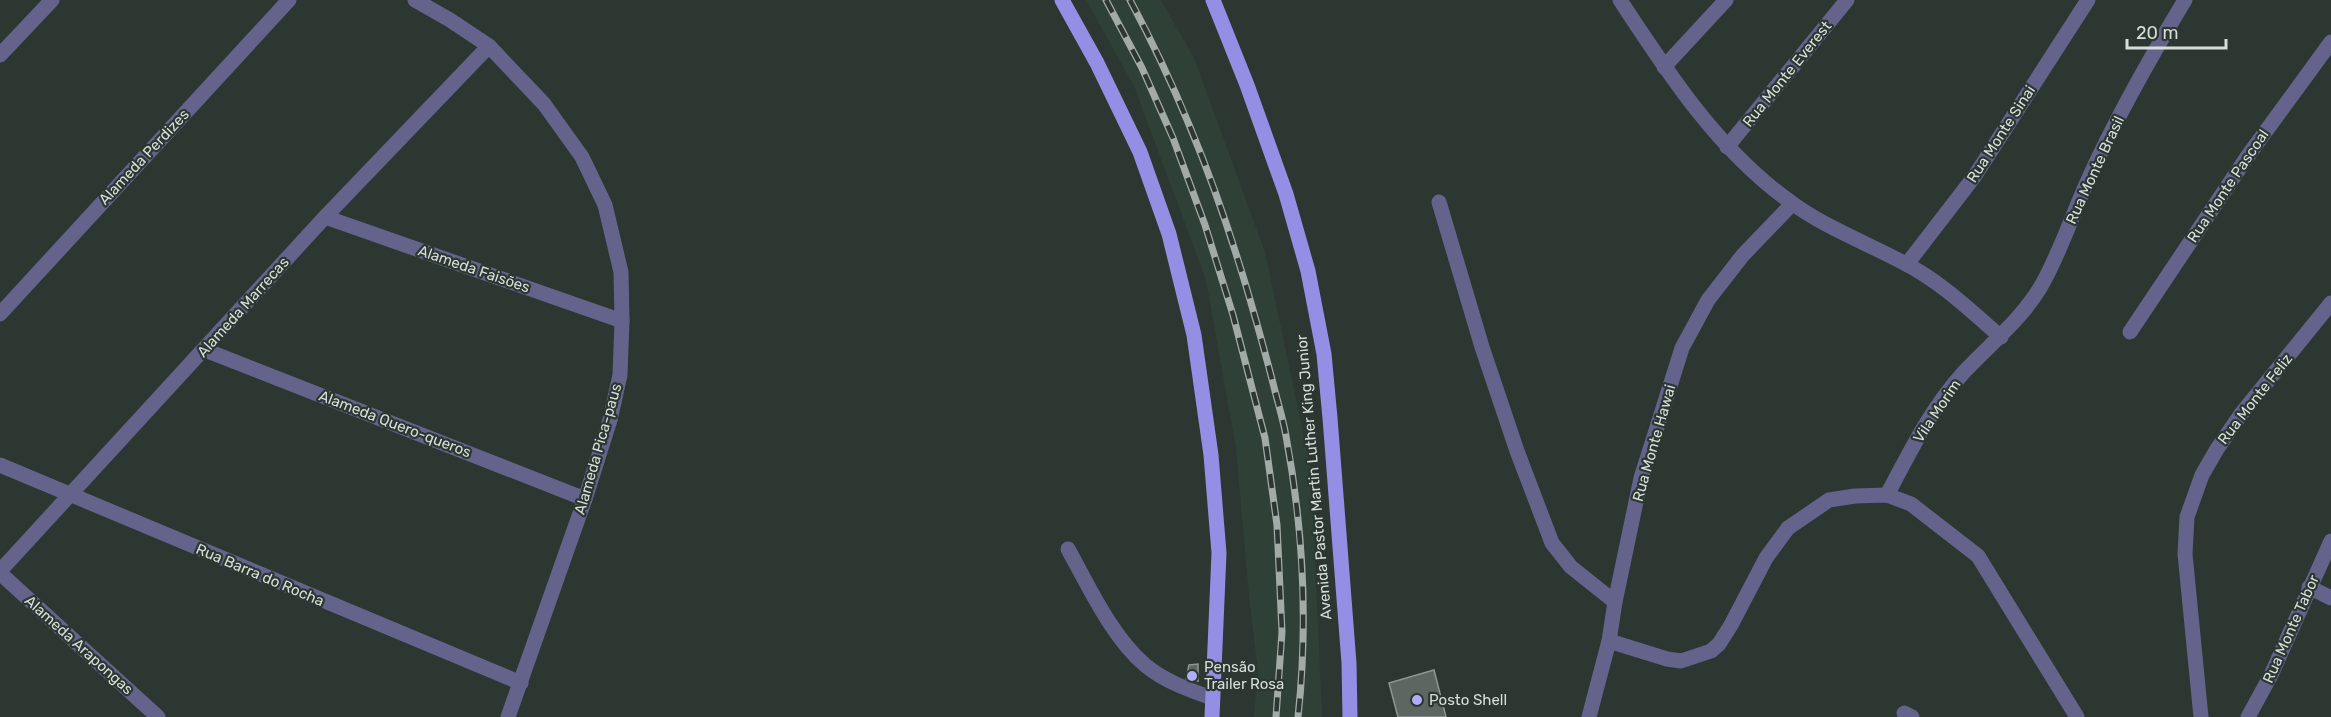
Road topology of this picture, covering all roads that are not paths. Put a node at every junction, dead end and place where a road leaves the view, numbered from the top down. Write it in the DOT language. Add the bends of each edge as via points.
graph roads {
  1 [pos="52,0"];
  2 [pos="289,0"];
  3 [pos="415,0"];
  4 [pos="1062,0"];
  5 [pos="1213,0"];
  6 [pos="1620,0"];
  7 [pos="1726,0"];
  8 [pos="1847,0"];
  9 [pos="2088,0"];
  10 [pos="2185,0"];
  11 [pos="2331,42"];
  12 [pos="489,46"];
  13 [pos="0,55"];
  14 [pos="1664,67"];
  15 [pos="1727,147"];
  16 [pos="1439,202"];
  17 [pos="1792,204"];
  18 [pos="325,218"];
  19 [pos="1907,264"];
  20 [pos="2331,303"];
  21 [pos="0,314"];
  22 [pos="622,321"];
  23 [pos="2130,332"];
  24 [pos="2001,337"];
  25 [pos="205,350"];
  26 [pos="0,465"];
  27 [pos="71,495"];
  28 [pos="1887,495"];
  29 [pos="585,499"];
  30 [pos="2331,541"];
  31 [pos="1068,549"];
  32 [pos="0,572"];
  33 [pos="2309,587"];
  34 [pos="2331,598"];
  35 [pos="1615,602"];
  36 [pos="1610,641"];
  37 [pos="521,683"];
  38 [pos="1212,698"];
  39 [pos="158,717"];
  40 [pos="508,717"];
  41 [pos="1212,717"];
  42 [pos="1350,717"];
  43 [pos="1589,717"];
  44 [pos="2076,717"];
  45 [pos="2201,717"];
  46 [pos="2248,717"];
  1 -- 13 [label="street"];
  2 -- 21 [label="street, Alameda Perdizes"];
  3 -- 12 [label="street, Alameda Pica-paus"];
  4 -- 38 [label="main road" via="1140,152 1169,234 1194,335 1211,455 1219,553"];
  5 -- 42 [label="main road, Avenida Pastor Martin Luther King Junior" via="1286,194 1311,283 1330,418"];
  6 -- 14 [label="street"];
  7 -- 14 [label="street"];
  8 -- 15 [label="street, Rua Monte Everest"];
  9 -- 19 [label="street, Rua Monte Sinai" via="1974,177"];
  10 -- 24 [label="street, Rua Monte Brasil" via="2117,121 2040,287"];
  11 -- 23 [label="street, Rua Monte Pascoal" via="2247,157"];
  12 -- 18 [label="street, Alameda Marrecas"];
  12 -- 22 [label="street, Alameda Pica-paus" via="544,104 582,157 605,205 621,272"];
  14 -- 15 [label="street"];
  15 -- 17 [label="street"];
  16 -- 35 [label="street" via="1482,347 1552,543 1571,567"];
  17 -- 19 [label="street"];
  17 -- 35 [label="street, Rua Monte Hawai" via="1743,255 1708,300 1682,348 1641,478"];
  18 -- 22 [label="street, Alameda Faisões"];
  18 -- 25 [label="street, Alameda Marrecas"];
  19 -- 24 [label="street" via="1956,298"];
  20 -- 45 [label="street, Rua Monte Feliz" via="2217,449 2202,475 2187,517 2191,628"];
  22 -- 29 [label="street, Alameda Pica-paus" via="620,375"];
  24 -- 28 [label="street, Vila Morim" via="1942,399"];
  25 -- 27 [label="street, Alameda Marrecas"];
  25 -- 29 [label="street, Alameda Quero-queros"];
  26 -- 27 [label="street, Rua Barra do Rocha"];
  27 -- 32 [label="street, Alameda Marrecas"];
  27 -- 37 [label="street, Rua Barra do Rocha"];
  28 -- 36 [label="street" via="1829,501 1788,528 1766,558 1731,625 1711,651 1681,661"];
  28 -- 44 [label="street" via="1911,504 1978,556"];
  29 -- 37 [label="street, Alameda Pica-paus"];
  30 -- 33 [label="street, Rua Monte Tabor"];
  31 -- 38 [label="street" via="1127,647 1146,666 1178,686"];
  32 -- 39 [label="street, Alameda Arapongas"];
  33 -- 34 [label="street"];
  33 -- 46 [label="street, Rua Monte Tabor"];
  35 -- 36 [label="street, Rua Monte Hawai"];
  36 -- 43 [label="street, Rua Monte Hawai"];
  37 -- 40 [label="street, Alameda Pica-paus"];
  38 -- 41 [label="main road"];
}
